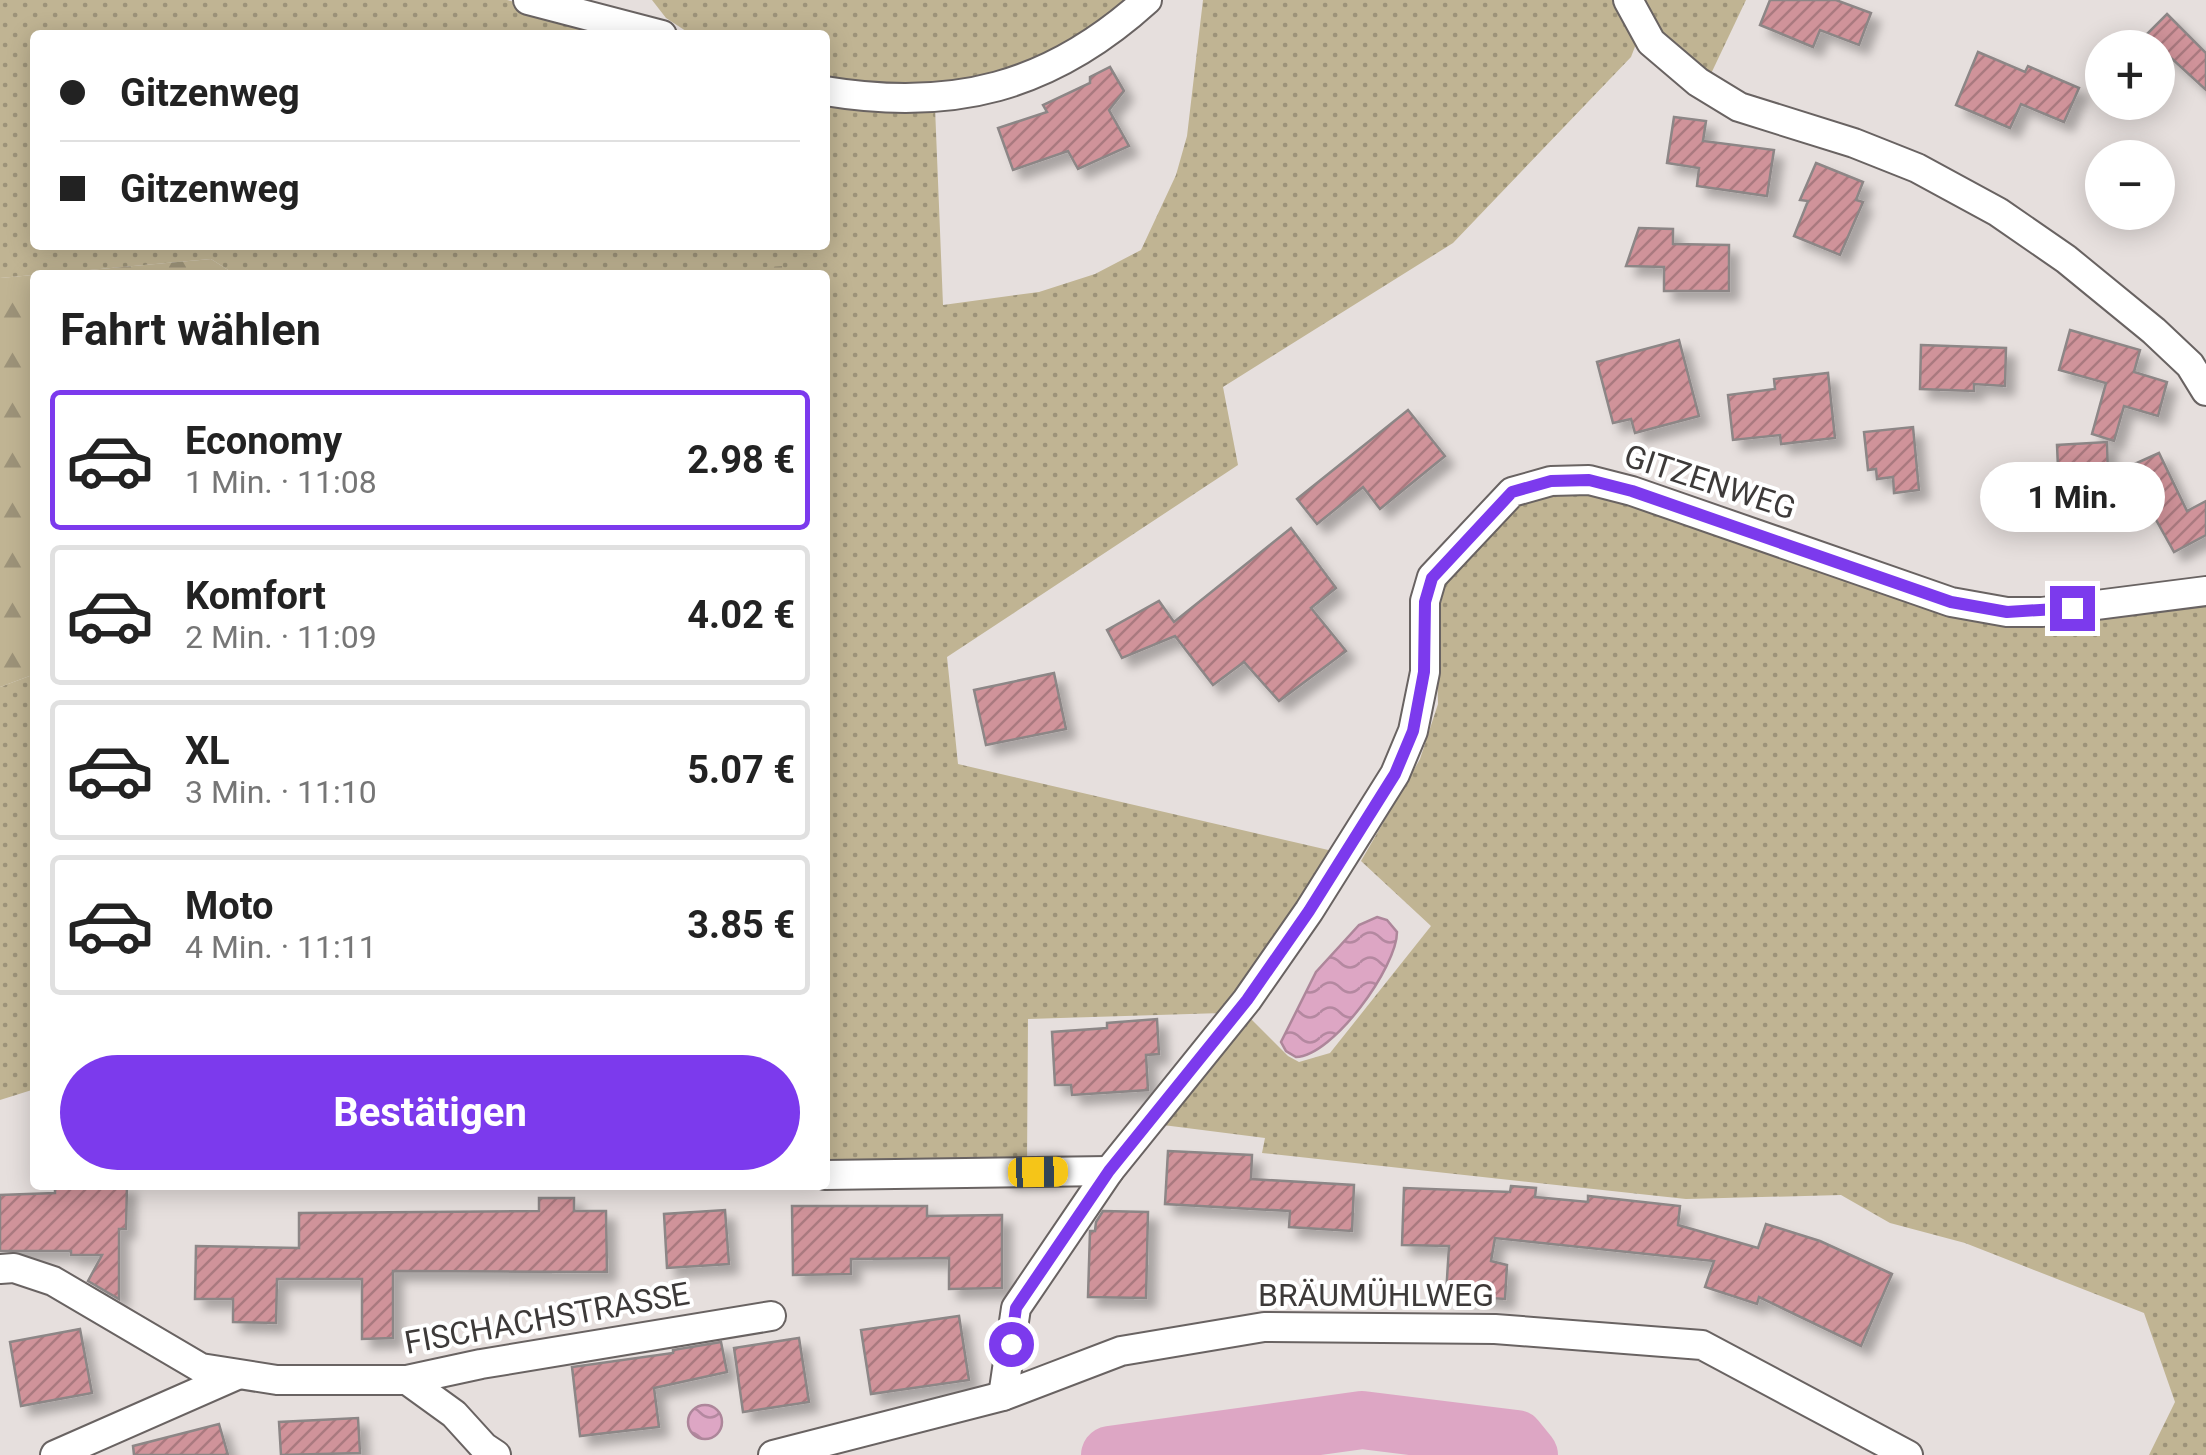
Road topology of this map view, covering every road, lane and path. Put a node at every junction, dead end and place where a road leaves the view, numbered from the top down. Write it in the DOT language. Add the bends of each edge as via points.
graph roads {
  1 [pos="528,0"];
  2 [pos="1147,0"];
  3 [pos="1628,0"];
  4 [pos="643,30"];
  5 [pos="830,92"];
  6 [pos="2206,391"];
  7 [pos="2206,590"];
  8 [pos="1109,1171"];
  9 [pos="830,1175"];
  10 [pos="0,1269"];
  11 [pos="771,1316"];
  12 [pos="238,1374"];
  13 [pos="407,1380"];
  14 [pos="1004,1396"];
  15 [pos="482,1452"];
  16 [pos="56,1455"];
  17 [pos="774,1455"];
  18 [pos="1908,1455"];
  1 -- 4 [label="street"];
  2 -- 5 [label="street" via="1088,47 1000,86 928,100"];
  3 -- 6 [label="street" via="1651,42 1739,107 1917,168 2066,259 2154,331"];
  7 -- 8 [label="street, GITZENWEG" via="2007,612 1951,602 1589,480 1512,492 1432,578 1413,731 1387,788 1247,1000"];
  8 -- 9 [label="street"];
  8 -- 14 [label="street, GITZENWEG" via="1016,1308"];
  10 -- 12 [label="street, FISCHACHSTRASSE" via="53,1281 201,1368"];
  11 -- 13 [label="street, FISCHACHSTRASSE"];
  12 -- 13 [label="street, FISCHACHSTRASSE"];
  12 -- 16 [label="street"];
  13 -- 15 [label="street" via="454,1414"];
  14 -- 17 [label="street, BRÄUMÜHLWEG"];
  14 -- 18 [label="street, BRÄUMÜHLWEG" via="1121,1351 1264,1326 1495,1329 1702,1345"];
}
